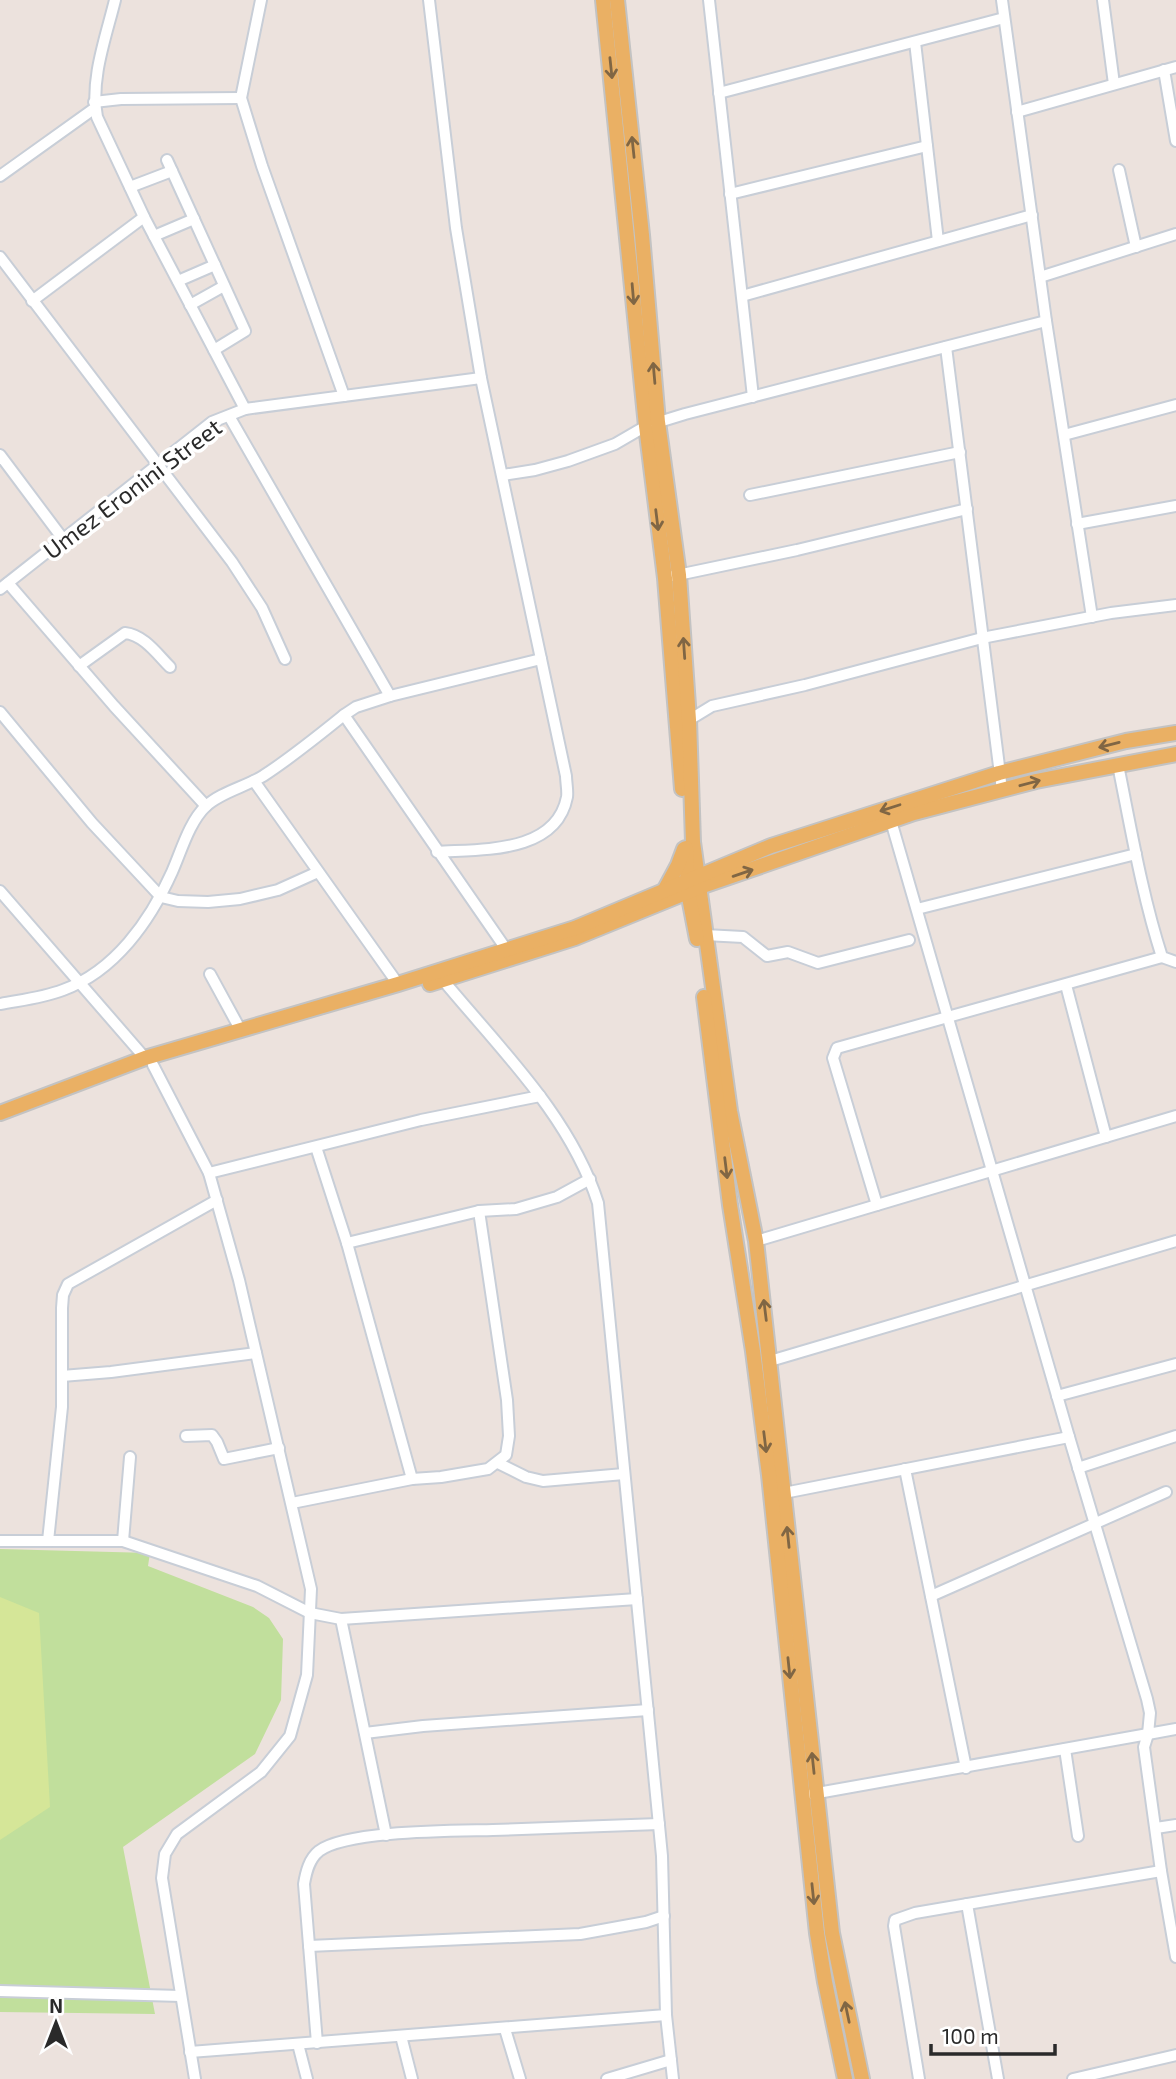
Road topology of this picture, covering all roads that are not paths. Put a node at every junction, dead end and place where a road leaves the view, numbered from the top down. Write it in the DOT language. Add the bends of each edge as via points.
graph roads {
  1 [pos="115,0"];
  2 [pos="261,0"];
  3 [pos="429,0"];
  4 [pos="603,0"];
  5 [pos="617,0"];
  6 [pos="709,0"];
  7 [pos="1002,0"];
  8 [pos="1103,0"];
  9 [pos="1004,18"];
  10 [pos="915,42"];
  11 [pos="1176,67"];
  12 [pos="1164,70"];
  13 [pos="1114,84"];
  14 [pos="719,93"];
  15 [pos="242,98"];
  16 [pos="95,105"];
  17 [pos="1017,112"];
  18 [pos="1176,141"];
  19 [pos="927,146"];
  20 [pos="1119,170"];
  21 [pos="0,176"];
  22 [pos="130,187"];
  23 [pos="730,194"];
  24 [pos="1032,215"];
  25 [pos="144,217"];
  26 [pos="194,219"];
  27 [pos="1176,234"];
  28 [pos="154,236"];
  29 [pos="938,241"];
  30 [pos="1136,247"];
  31 [pos="0,257"];
  32 [pos="215,265"];
  33 [pos="1040,277"];
  34 [pos="178,281"];
  35 [pos="224,286"];
  36 [pos="741,296"];
  37 [pos="32,301"];
  38 [pos="190,305"];
  39 [pos="1046,321"];
  40 [pos="946,347"];
  41 [pos="214,350"];
  42 [pos="481,378"];
  43 [pos="344,396"];
  44 [pos="753,397"];
  45 [pos="1176,405"];
  46 [pos="245,409"];
  47 [pos="229,416"];
  48 [pos="652,424"];
  49 [pos="1063,435"];
  50 [pos="960,452"];
  51 [pos="0,455"];
  52 [pos="157,466"];
  53 [pos="503,475"];
  54 [pos="750,495"];
  55 [pos="1176,506"];
  56 [pos="967,509"];
  57 [pos="1077,524"];
  58 [pos="63,539"];
  59 [pos="672,577"];
  60 [pos="4,586"];
  61 [pos="1176,605"];
  62 [pos="1092,617"];
  63 [pos="982,638"];
  64 [pos="285,659"];
  65 [pos="541,659"];
  66 [pos="79,666"];
  67 [pos="170,667"];
  68 [pos="390,696"];
  69 [pos="0,712"];
  70 [pos="344,715"];
  71 [pos="689,720"];
  72 [pos="1176,733"];
  73 [pos="1176,754"];
  74 [pos="1118,765"];
  75 [pos="999,773"];
  76 [pos="254,781"];
  77 [pos="1002,790"];
  78 [pos="206,806"];
  79 [pos="891,821"];
  80 [pos="690,841"];
  81 [pos="437,852"];
  82 [pos="1136,854"];
  83 [pos="733,862"];
  84 [pos="318,872"];
  85 [pos="694,884"];
  86 [pos="0,891"];
  87 [pos="664,891"];
  88 [pos="161,897"];
  89 [pos="917,909"];
  90 [pos="705,935"];
  91 [pos="909,940"];
  92 [pos="506,949"];
  93 [pos="1162,957"];
  94 [pos="1176,962"];
  95 [pos="211,974"];
  96 [pos="443,980"];
  97 [pos="80,983"];
  98 [pos="398,984"];
  99 [pos="1066,985"];
  100 [pos="0,1004"];
  101 [pos="948,1016"];
  102 [pos="240,1029"];
  103 [pos="149,1062"];
  104 [pos="540,1096"];
  105 [pos="0,1113"];
  106 [pos="1176,1116"];
  107 [pos="0,1123"];
  108 [pos="1106,1137"];
  109 [pos="316,1147"];
  110 [pos="992,1171"];
  111 [pos="209,1173"];
  112 [pos="590,1179"];
  113 [pos="217,1200"];
  114 [pos="877,1205"];
  115 [pos="479,1211"];
  116 [pos="756,1241"];
  117 [pos="1176,1241"];
  118 [pos="347,1243"];
  119 [pos="1025,1285"];
  120 [pos="256,1353"];
  121 [pos="770,1361"];
  122 [pos="1176,1364"];
  123 [pos="62,1376"];
  124 [pos="766,1393"];
  125 [pos="1057,1396"];
  126 [pos="186,1436"];
  127 [pos="1176,1436"];
  128 [pos="1069,1437"];
  129 [pos="279,1448"];
  130 [pos="130,1457"];
  131 [pos="498,1463"];
  132 [pos="1078,1468"];
  133 [pos="905,1469"];
  134 [pos="624,1474"];
  135 [pos="412,1479"];
  136 [pos="1166,1492"];
  137 [pos="784,1493"];
  138 [pos="292,1503"];
  139 [pos="1095,1524"];
  140 [pos="0,1541"];
  141 [pos="48,1541"];
  142 [pos="123,1541"];
  143 [pos="931,1596"];
  144 [pos="637,1598"];
  145 [pos="310,1613"];
  146 [pos="341,1619"];
  147 [pos="648,1710"];
  148 [pos="1176,1729"];
  149 [pos="365,1733"];
  150 [pos="1148,1734"];
  151 [pos="1065,1749"];
  152 [pos="967,1768"];
  153 [pos="809,1795"];
  154 [pos="659,1824"];
  155 [pos="1176,1825"];
  156 [pos="1156,1828"];
  157 [pos="386,1835"];
  158 [pos="1078,1836"];
  159 [pos="1161,1871"];
  160 [pos="967,1904"];
  161 [pos="664,1916"];
  162 [pos="309,1946"];
  163 [pos="1176,1956"];
  164 [pos="0,1991"];
  165 [pos="181,1996"];
  166 [pos="666,2015"];
  167 [pos="505,2029"];
  168 [pos="401,2036"];
  169 [pos="317,2043"];
  170 [pos="298,2044"];
  171 [pos="190,2052"];
  172 [pos="1176,2055"];
  173 [pos="671,2060"];
  174 [pos="195,2079"];
  175 [pos="307,2079"];
  176 [pos="412,2079"];
  177 [pos="520,2079"];
  178 [pos="607,2079"];
  179 [pos="673,2079"];
  180 [pos="845,2079"];
  181 [pos="862,2079"];
  182 [pos="919,2079"];
  183 [pos="998,2079"];
  184 [pos="1073,2079"];
  1 -- 16 [label="street"];
  2 -- 15 [label="street"];
  3 -- 42 [label="street" via="454,215"];
  4 -- 48 [label="main road, one-way"];
  48 -- 5 [label="main road, one-way" via="642,234"];
  6 -- 14 [label="street"];
  7 -- 9 [label="street"];
  8 -- 13 [label="street"];
  9 -- 10 [label="street"];
  9 -- 17 [label="street"];
  10 -- 14 [label="street"];
  10 -- 19 [label="street"];
  11 -- 12 [label="street"];
  12 -- 13 [label="street"];
  12 -- 18 [label="street"];
  13 -- 17 [label="street"];
  14 -- 23 [label="street"];
  15 -- 16 [label="street" via="121,99"];
  15 -- 43 [label="street"];
  16 -- 21 [label="street"];
  16 -- 22 [label="street"];
  17 -- 24 [label="street"];
  19 -- 23 [label="street"];
  19 -- 29 [label="street"];
  20 -- 30 [label="street"];
  22 -- 25 [label="street"];
  22 -- 26 [label="street" via="169,166"];
  23 -- 36 [label="street"];
  24 -- 29 [label="street"];
  24 -- 33 [label="street"];
  25 -- 28 [label="street"];
  25 -- 37 [label="street"];
  26 -- 28 [label="street"];
  26 -- 32 [label="street"];
  27 -- 30 [label="street"];
  28 -- 34 [label="street"];
  29 -- 36 [label="street"];
  30 -- 33 [label="street"];
  31 -- 37 [label="street"];
  32 -- 34 [label="street"];
  32 -- 35 [label="street"];
  33 -- 39 [label="street"];
  34 -- 38 [label="street"];
  35 -- 38 [label="street"];
  35 -- 41 [label="street" via="245,331"];
  36 -- 44 [label="street"];
  37 -- 52 [label="street"];
  38 -- 41 [label="street"];
  39 -- 40 [label="street"];
  39 -- 49 [label="street"];
  40 -- 44 [label="street"];
  40 -- 50 [label="street"];
  41 -- 46 [label="street"];
  42 -- 43 [label="street, Umez Eronini Street"];
  42 -- 53 [label="street"];
  43 -- 46 [label="street, Umez Eronini Street"];
  44 -- 48 [label="street"];
  45 -- 49 [label="street"];
  46 -- 47 [label="street, Umez Eronini Street"];
  47 -- 52 [label="street, Umez Eronini Street" via="212,422"];
  47 -- 68 [label="street"];
  48 -- 53 [label="street" via="568,461"];
  48 -- 59 [label="main road"];
  49 -- 57 [label="street"];
  50 -- 54 [label="street"];
  50 -- 56 [label="street"];
  51 -- 58 [label="street"];
  52 -- 58 [label="street, Umez Eronini Street"];
  52 -- 64 [label="street" via="232,562 262,608"];
  53 -- 65 [label="street"];
  55 -- 57 [label="street"];
  56 -- 59 [label="street"];
  56 -- 63 [label="street"];
  57 -- 62 [label="street"];
  58 -- 60 [label="street, Umez Eronini Street"];
  71 -- 59 [label="main road, one-way"];
  59 -- 80 [label="main road"];
  60 -- 66 [label="street"];
  61 -- 62 [label="street"];
  62 -- 63 [label="street"];
  63 -- 71 [label="street" via="712,706"];
  63 -- 75 [label="street"];
  65 -- 68 [label="street"];
  65 -- 81 [label="street" via="566,776 567,796 561,812 545,832 527,842"];
  66 -- 67 [label="street" via="125,633 144,641"];
  66 -- 78 [label="street"];
  68 -- 70 [label="street"];
  69 -- 88 [label="street"];
  70 -- 76 [label="street"];
  70 -- 81 [label="street"];
  71 -- 80 [label="main road"];
  72 -- 75 [label="main road, one-way"];
  73 -- 74 [label="main road"];
  77 -- 74 [label="main road, one-way"];
  74 -- 82 [label="street"];
  75 -- 77 [label="street"];
  75 -- 83 [label="main road, one-way"];
  76 -- 78 [label="street"];
  76 -- 84 [label="street"];
  77 -- 79 [label="main road"];
  78 -- 88 [label="street"];
  85 -- 79 [label="main road, one-way"];
  79 -- 89 [label="street"];
  80 -- 83 [label="main road" via="705,858"];
  80 -- 85 [label="main road"];
  80 -- 87 [label="main road"];
  81 -- 92 [label="street"];
  82 -- 89 [label="street"];
  82 -- 93 [label="street"];
  83 -- 85 [label="main road"];
  84 -- 88 [label="street" via="278,890 240,899 208,902"];
  84 -- 98 [label="street"];
  85 -- 87 [label="main road"];
  85 -- 90 [label="main road"];
  85 -- 96 [label="main road" via="575,938"];
  85 -- 124 [label="main road, one-way" via="695,930 730,1205"];
  86 -- 97 [label="street"];
  87 -- 92 [label="main road" via="575,928"];
  88 -- 97 [label="street" via="111,962"];
  89 -- 101 [label="street"];
  90 -- 91 [label="street" via="743,937 767,956 788,952 818,963"];
  90 -- 116 [label="main road" via="730,1111"];
  92 -- 98 [label="main road"];
  93 -- 94 [label="street"];
  93 -- 99 [label="street"];
  95 -- 102 [label="street"];
  96 -- 103 [label="main road"];
  96 -- 104 [label="street"];
  97 -- 100 [label="street" via="41,997"];
  97 -- 103 [label="street"];
  98 -- 102 [label="main road"];
  99 -- 101 [label="street"];
  99 -- 108 [label="street"];
  101 -- 110 [label="street"];
  101 -- 114 [label="street" via="837,1048 834,1054"];
  102 -- 103 [label="main road"];
  103 -- 105 [label="main road"];
  103 -- 107 [label="main road"];
  103 -- 111 [label="street"];
  104 -- 109 [label="street"];
  104 -- 112 [label="street"];
  106 -- 108 [label="street"];
  108 -- 110 [label="street"];
  109 -- 111 [label="street"];
  109 -- 118 [label="street"];
  110 -- 114 [label="street"];
  110 -- 119 [label="street"];
  111 -- 113 [label="street"];
  112 -- 115 [label="street" via="557,1197 516,1209"];
  112 -- 134 [label="street" via="598,1203"];
  113 -- 120 [label="street"];
  113 -- 123 [label="street" via="68,1284 62,1308"];
  114 -- 116 [label="street"];
  115 -- 118 [label="street"];
  115 -- 131 [label="street" via="509,1424 506,1455"];
  121 -- 116 [label="main road, one-way"];
  117 -- 119 [label="street"];
  118 -- 135 [label="street"];
  119 -- 121 [label="street"];
  119 -- 125 [label="street"];
  120 -- 123 [label="street"];
  120 -- 129 [label="street"];
  121 -- 124 [label="main road"];
  122 -- 125 [label="street"];
  123 -- 141 [label="street"];
  124 -- 137 [label="main road"];
  124 -- 153 [label="main road, one-way"];
  125 -- 128 [label="street"];
  126 -- 129 [label="street" via="212,1435 224,1459"];
  127 -- 132 [label="street"];
  128 -- 132 [label="street"];
  128 -- 133 [label="street"];
  129 -- 138 [label="street"];
  130 -- 142 [label="street"];
  131 -- 134 [label="street" via="543,1480"];
  131 -- 135 [label="street" via="488,1469"];
  132 -- 139 [label="street"];
  133 -- 137 [label="street"];
  133 -- 143 [label="street"];
  134 -- 144 [label="street"];
  135 -- 138 [label="street"];
  136 -- 139 [label="street"];
  153 -- 137 [label="main road, one-way"];
  138 -- 145 [label="street" via="312,1589"];
  139 -- 143 [label="street"];
  139 -- 150 [label="street" via="1147,1699"];
  140 -- 141 [label="street"];
  141 -- 142 [label="street"];
  142 -- 145 [label="street" via="257,1586"];
  143 -- 152 [label="street"];
  144 -- 146 [label="street"];
  144 -- 147 [label="street"];
  145 -- 146 [label="street"];
  145 -- 165 [label="street" via="307,1675 290,1736 261,1772 177,1834 165,1854 162,1878"];
  146 -- 149 [label="street"];
  147 -- 149 [label="street"];
  147 -- 154 [label="street"];
  148 -- 150 [label="street"];
  149 -- 157 [label="street"];
  150 -- 151 [label="street"];
  150 -- 156 [label="street" via="1144,1747"];
  151 -- 152 [label="street"];
  151 -- 158 [label="street"];
  152 -- 153 [label="street"];
  153 -- 180 [label="main road, one-way" via="825,1982"];
  181 -- 153 [label="main road, one-way"];
  154 -- 157 [label="street"];
  154 -- 161 [label="street"];
  155 -- 156 [label="street"];
  156 -- 159 [label="street"];
  157 -- 162 [label="street" via="336,1842 318,1852 307,1867"];
  159 -- 160 [label="street"];
  159 -- 163 [label="street"];
  160 -- 182 [label="street" via="895,1920"];
  160 -- 183 [label="street"];
  161 -- 162 [label="street" via="580,1934"];
  161 -- 166 [label="street"];
  162 -- 169 [label="street"];
  164 -- 165 [label="street"];
  165 -- 171 [label="street"];
  166 -- 167 [label="street"];
  166 -- 173 [label="street"];
  167 -- 168 [label="street"];
  167 -- 177 [label="street"];
  168 -- 169 [label="street"];
  168 -- 176 [label="street"];
  169 -- 170 [label="street"];
  170 -- 171 [label="street"];
  170 -- 175 [label="street"];
  171 -- 174 [label="street"];
  172 -- 184 [label="street"];
  173 -- 178 [label="street"];
  173 -- 179 [label="street"];
}
